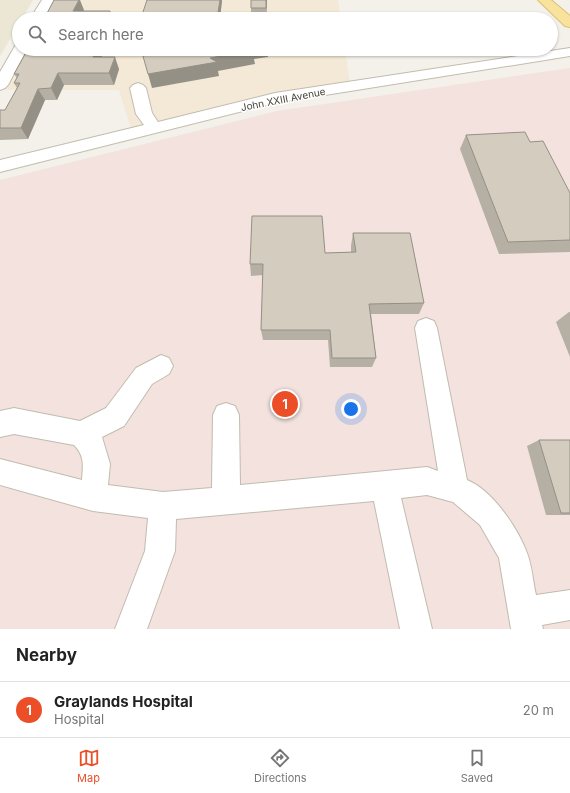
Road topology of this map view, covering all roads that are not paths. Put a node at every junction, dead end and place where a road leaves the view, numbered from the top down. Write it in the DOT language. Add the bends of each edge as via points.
graph roads {
  1 [pos="48,0"];
  2 [pos="544,0"];
  3 [pos="555,0"];
  4 [pos="41,12"];
  5 [pos="558,12"];
  6 [pos="558,12"];
  7 [pos="570,12"];
  8 [pos="570,23"];
  9 [pos="570,52"];
  10 [pos="558,54"];
  11 [pos="16,56"];
  12 [pos="544,56"];
  13 [pos="0,85"];
  14 [pos="138,88"];
  15 [pos="154,128"];
  16 [pos="0,166"];
  17 [pos="426,328"];
  18 [pos="161,366"];
  19 [pos="226,414"];
  20 [pos="0,424"];
  21 [pos="81,434"];
  22 [pos="0,472"];
  23 [pos="385,486"];
  24 [pos="455,489"];
  25 [pos="93,497"];
  26 [pos="226,500"];
  27 [pos="163,506"];
  28 [pos="570,605"];
  29 [pos="526,621"];
  30 [pos="131,629"];
  31 [pos="416,629"];
  1 -- 4 [label="street"];
  2 -- 6 [label="main road"];
  3 -- 7 [label="main road"];
  5 -- 8 [label="main road"];
  9 -- 10 [label="street, John XXIII Avenue"];
  11 -- 13 [label="street"];
  12 -- 15 [label="street, John XXIII Avenue" via="275,98"];
  14 -- 15 [label="street" via="144,114"];
  15 -- 16 [label="street, John XXIII Avenue"];
  17 -- 24 [label="street"];
  18 -- 21 [label="street" via="144,376 115,417"];
  19 -- 26 [label="street"];
  20 -- 21 [label="street" via="14,421"];
  21 -- 25 [label="street" via="92,445 96,464"];
  22 -- 25 [label="street"];
  23 -- 24 [label="street" via="427,481"];
  23 -- 26 [label="street"];
  23 -- 31 [label="street"];
  24 -- 29 [label="street" via="490,515 513,554"];
  25 -- 27 [label="street"];
  26 -- 27 [label="street"];
  27 -- 30 [label="street" via="160,551"];
  28 -- 29 [label="street"];
}
